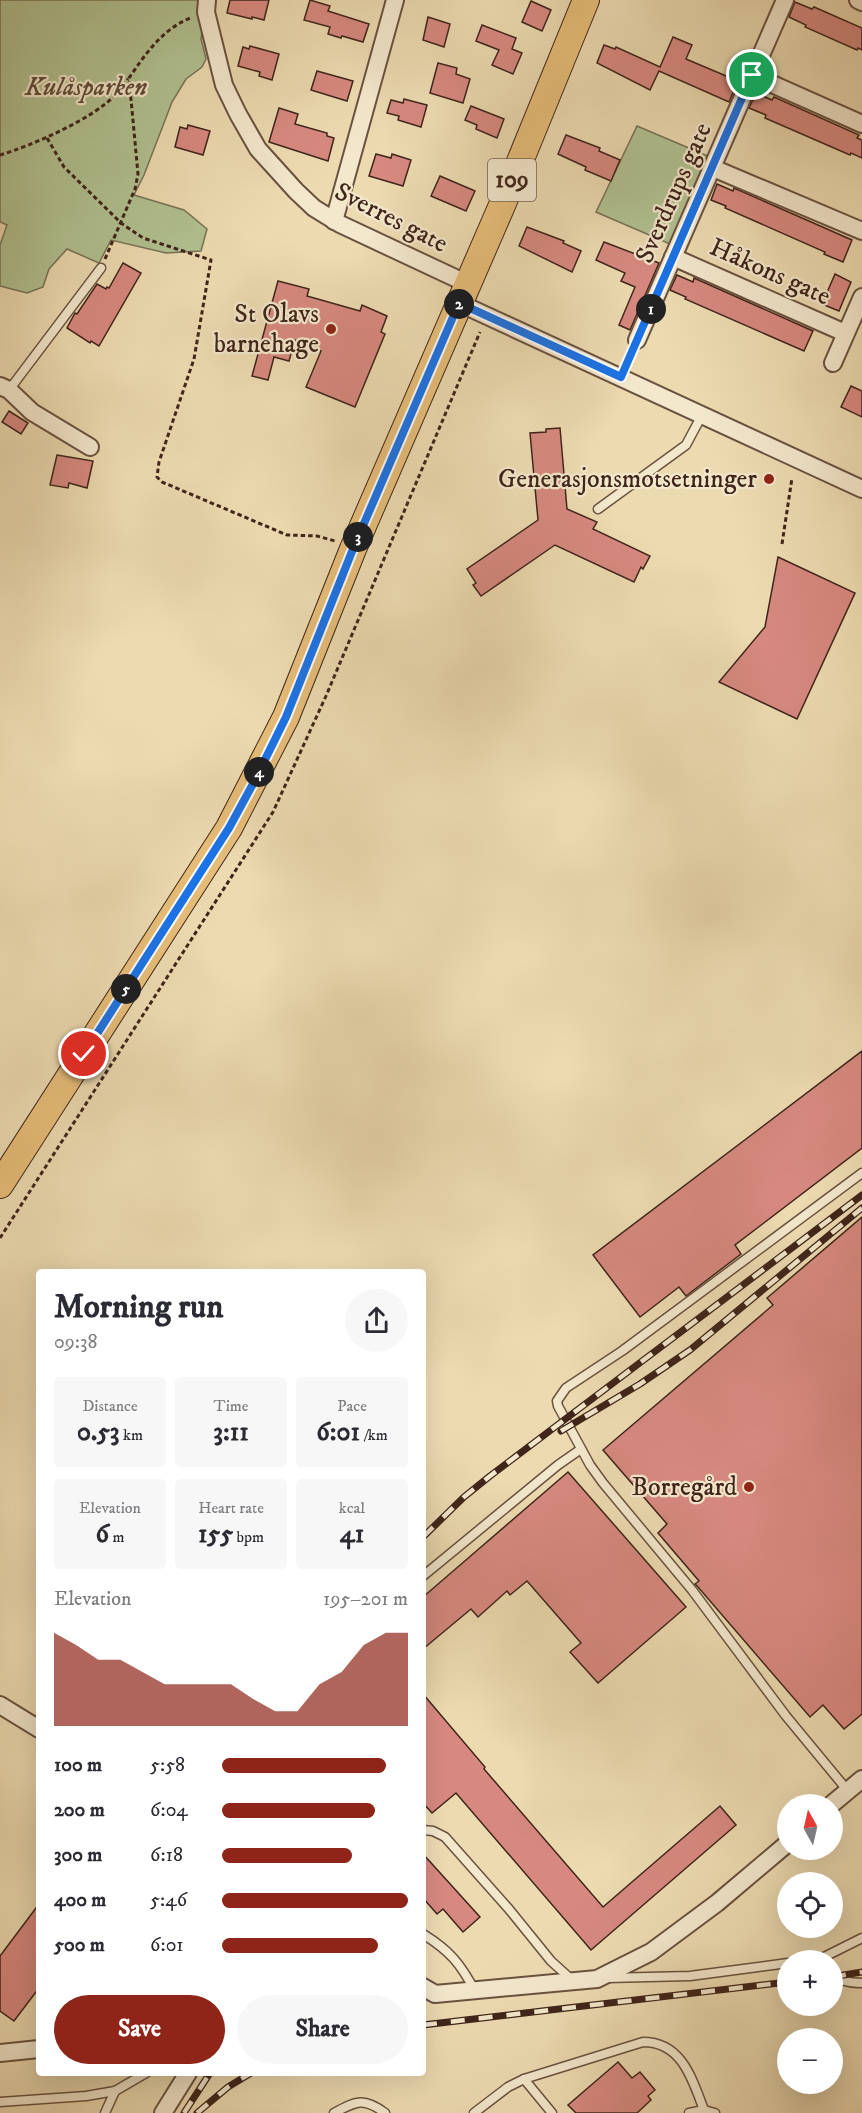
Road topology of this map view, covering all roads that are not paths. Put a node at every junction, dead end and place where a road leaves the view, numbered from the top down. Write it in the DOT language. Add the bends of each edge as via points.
graph roads {
  1 [pos="395,0"];
  2 [pos="586,0"];
  3 [pos="785,0"];
  4 [pos="206,6"];
  5 [pos="752,75"];
  6 [pos="862,124"];
  7 [pos="713,168"];
  8 [pos="334,221"];
  9 [pos="862,231"];
  10 [pos="673,256"];
  11 [pos="101,268"];
  12 [pos="464,293"];
  13 [pos="862,297"];
  14 [pos="845,333"];
  15 [pos="637,340"];
  16 [pos="833,363"];
  17 [pos="5,388"];
  18 [pos="702,415"];
  19 [pos="90,447"];
  20 [pos="862,489"];
  21 [pos="598,509"];
  22 [pos="862,1173"];
  23 [pos="0,1185"];
  24 [pos="581,1449"];
  25 [pos="426,1574"];
  26 [pos="0,1705"];
  27 [pos="36,1727"];
  28 [pos="862,1779"];
  29 [pos="848,1791"];
  30 [pos="843,1795"];
  31 [pos="426,1830"];
  32 [pos="777,1852"];
  33 [pos="426,1936"];
  34 [pos="862,1938"];
  35 [pos="839,1950"];
  36 [pos="777,1964"];
  37 [pos="597,1978"];
  38 [pos="843,1980"];
  39 [pos="575,1982"];
  40 [pos="862,1983"];
  41 [pos="475,1990"];
  42 [pos="427,1992"];
  43 [pos="36,2049"];
  44 [pos="0,2053"];
  45 [pos="141,2076"];
  46 [pos="186,2076"];
  47 [pos="524,2079"];
  48 [pos="115,2091"];
  49 [pos="0,2102"];
  50 [pos="704,2110"];
  51 [pos="105,2113"];
  52 [pos="163,2113"];
  53 [pos="334,2113"];
  54 [pos="385,2113"];
  55 [pos="474,2113"];
  56 [pos="552,2113"];
  57 [pos="689,2113"];
  58 [pos="715,2113"];
  1 -- 8 [label="street"];
  2 -- 12 [label="main road, 109"];
  3 -- 5 [label="street, Sverdrups gate"];
  4 -- 8 [label="street, Sverres gate" via="224,85 258,149 296,191"];
  5 -- 6 [label="street"];
  5 -- 7 [label="street, Sverdrups gate"];
  7 -- 9 [label="street"];
  7 -- 10 [label="street, Sverdrups gate"];
  8 -- 12 [label="street, Sverres gate"];
  10 -- 14 [label="street, Håkons gate"];
  10 -- 15 [label="street, Sverdrups gate"];
  11 -- 17 [label="lane"];
  12 -- 18 [label="street, Sverres gate"];
  12 -- 23 [label="main road, 109" via="353,549 286,717 229,828"];
  13 -- 14 [label="street, Håkons gate"];
  14 -- 16 [label="street, Håkons gate"];
  17 -- 19 [label="street" via="32,412"];
  18 -- 20 [label="street, Sverres gate"];
  18 -- 21 [label="lane" via="686,445"];
  22 -- 24 [label="lane" via="566,1388 559,1396 558,1406"];
  24 -- 25 [label="lane"];
  24 -- 29 [label="lane" via="603,1483 692,1590"];
  26 -- 27 [label="street"];
  28 -- 29 [label="street"];
  29 -- 30 [label="street"];
  31 -- 39 [label="lane" via="445,1837 551,1961"];
  32 -- 37 [label="street" via="651,1952"];
  33 -- 41 [label="lane" via="460,1963"];
  34 -- 35 [label="lane"];
  36 -- 37 [label="lane" via="690,1976"];
  37 -- 39 [label="street"];
  38 -- 40 [label="lane"];
  39 -- 41 [label="street"];
  41 -- 42 [label="street"];
  43 -- 44 [label="street"];
  45 -- 48 [label="lane"];
  46 -- 52 [label="street"];
  47 -- 50 [label="lane" via="643,2042 656,2042 680,2059"];
  47 -- 55 [label="lane"];
  47 -- 56 [label="lane"];
  48 -- 49 [label="lane"];
  48 -- 51 [label="lane"];
  50 -- 57 [label="lane"];
  50 -- 58 [label="lane"];
  53 -- 54 [label="lane" via="362,2102"];
}
